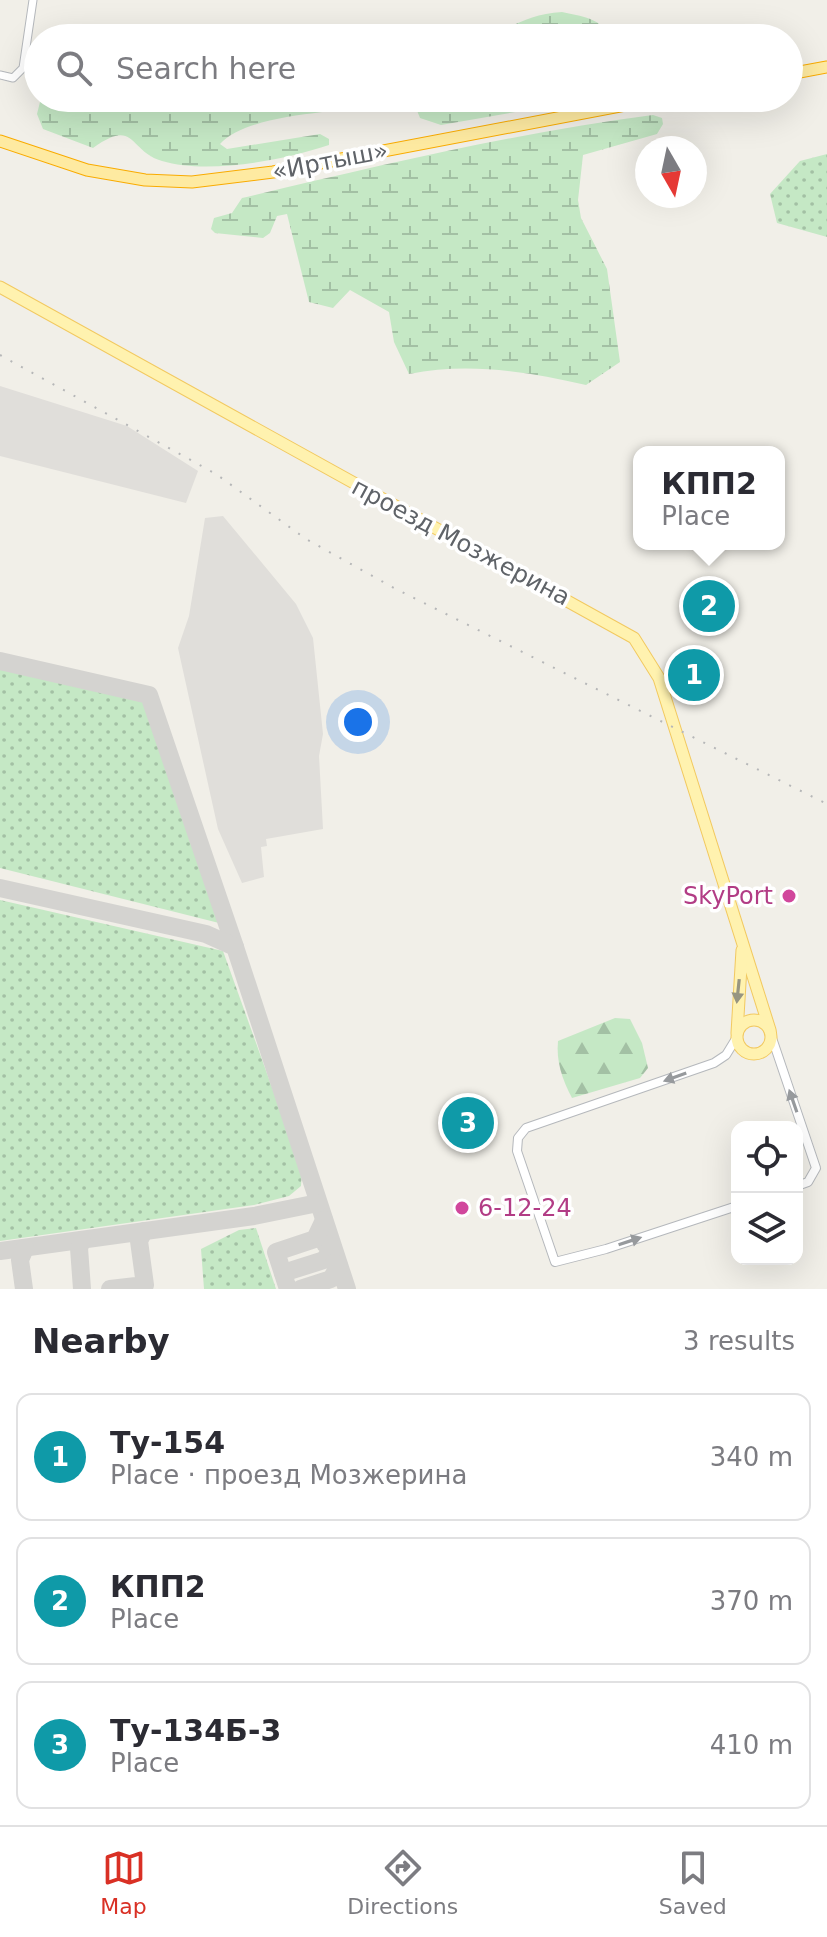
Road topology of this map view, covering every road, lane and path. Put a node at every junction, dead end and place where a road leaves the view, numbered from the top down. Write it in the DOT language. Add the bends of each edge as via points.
graph roads {
  1 [pos="33,0"];
  2 [pos="29,24"];
  3 [pos="24,61"];
  4 [pos="827,67"];
  5 [pos="803,71"];
  6 [pos="0,75"];
  7 [pos="588,112"];
  8 [pos="0,141"];
  9 [pos="0,287"];
  10 [pos="742,946"];
  11 [pos="770,1032"];
  12 [pos="737,1037"];
  13 [pos="800,1121"];
  14 [pos="803,1130"];
  15 [pos="803,1184"];
  16 [pos="731,1208"];
  1 -- 2 [label="street"];
  3 -- 6 [label="street" via="13,78"];
  4 -- 5 [label="highway"];
  7 -- 8 [label="highway, «Иртыш»" via="273,172 192,182 87,170"];
  9 -- 10 [label="main road, проезд Мозжерина" via="634,638 659,678"];
  10 -- 11 [label="main road, проезд Мозжерина"];
  10 -- 12 [label="main road, проезд Мозжерина, one-way"];
  11 -- 12 [label="main road" via="762,1022 751,1020"];
  11 -- 12 [label="main road" via="769,1046 755,1054 740,1047"];
  13 -- 11 [label="street, one-way"];
  12 -- 16 [label="street, one-way" via="714,1063 526,1128 517,1151 555,1262"];
  15 -- 14 [label="street, one-way" via="816,1168"];
}
